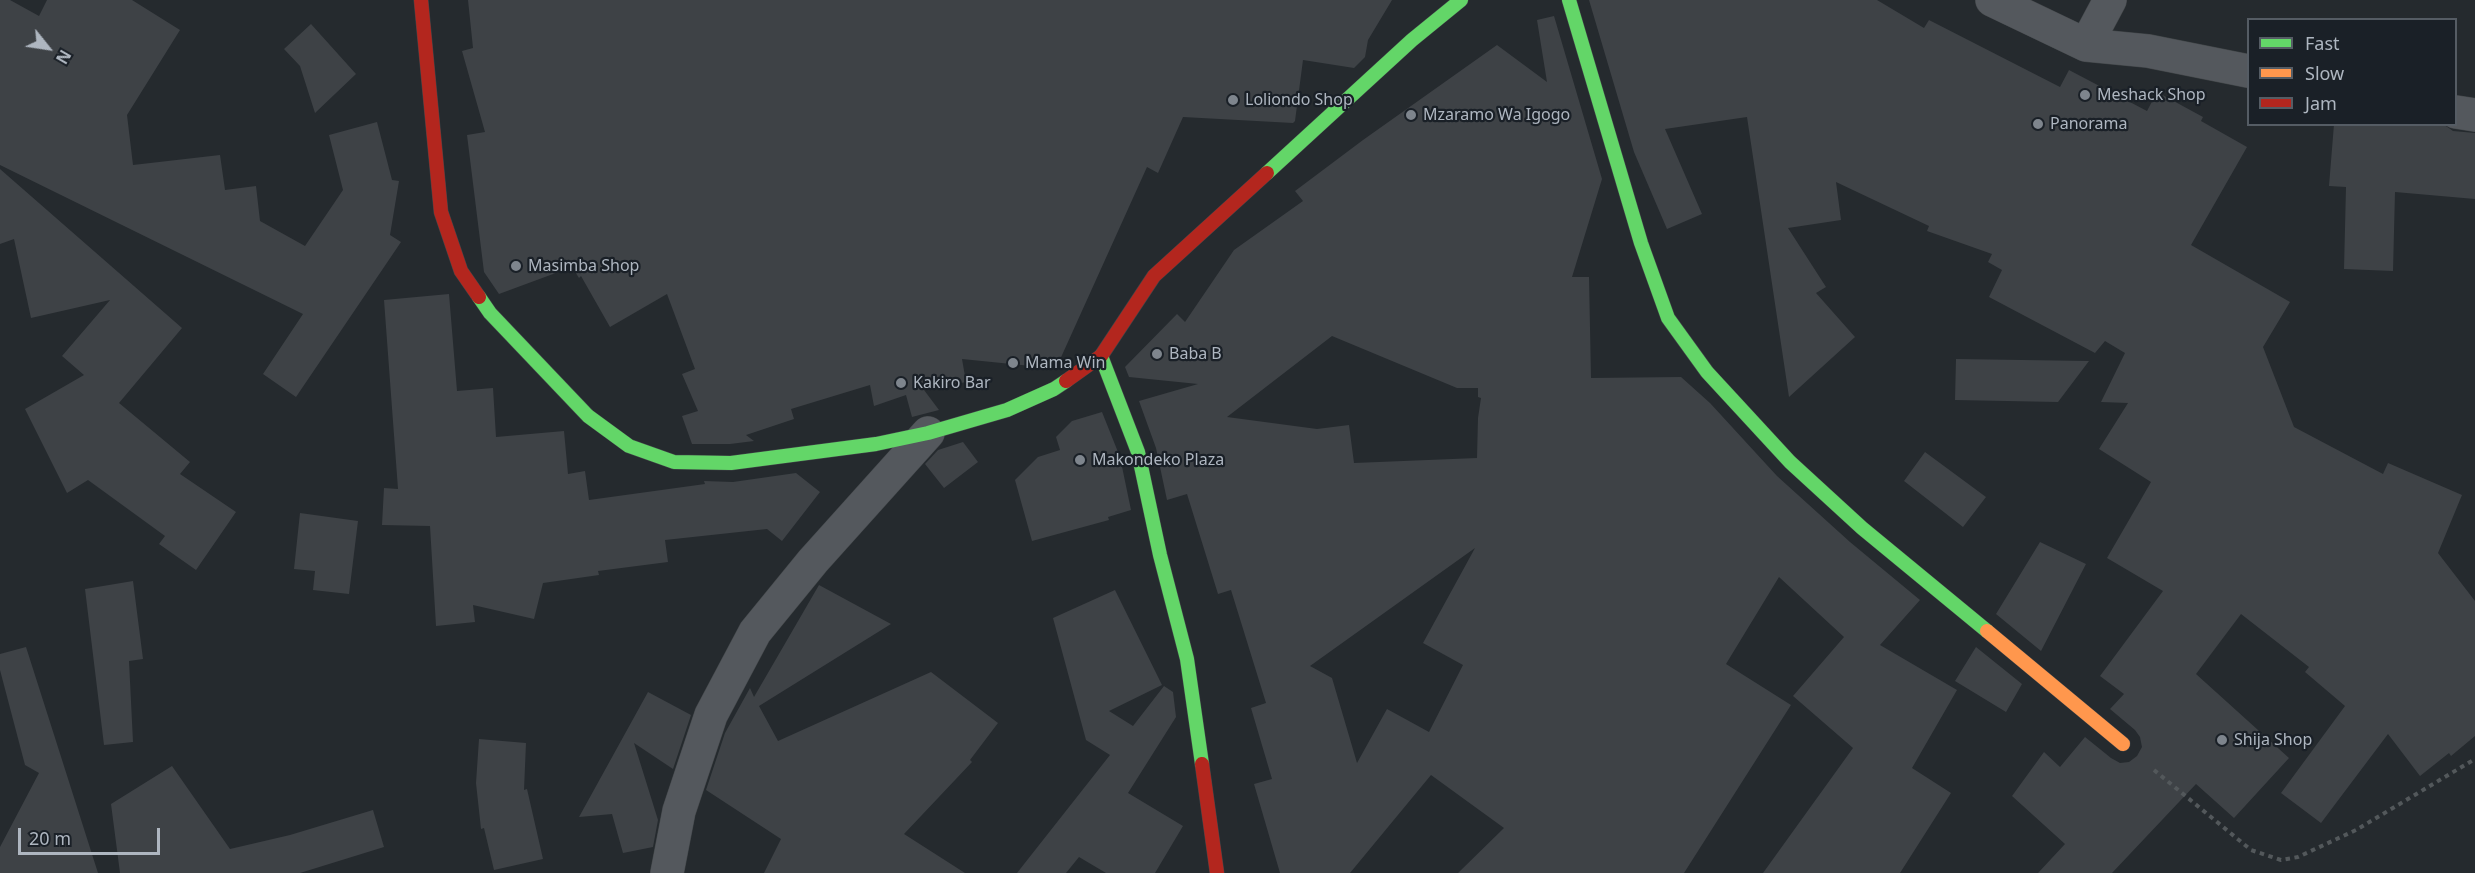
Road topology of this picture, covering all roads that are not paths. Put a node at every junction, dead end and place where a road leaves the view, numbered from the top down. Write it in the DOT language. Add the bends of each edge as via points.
graph roads {
  1 [pos="421,0"];
  2 [pos="1461,0"];
  3 [pos="1569,0"];
  4 [pos="1992,0"];
  5 [pos="2110,0"];
  6 [pos="2086,45"];
  7 [pos="2247,71"];
  8 [pos="2457,112"];
  9 [pos="2475,115"];
  10 [pos="1101,356"];
  11 [pos="928,433"];
  12 [pos="2123,744"];
  13 [pos="667,873"];
  14 [pos="1217,873"];
  1 -- 11 [label="street" via="441,212 461,271 490,313 588,416 629,447 674,462 731,463 876,444"];
  2 -- 10 [label="street" via="1154,276"];
  3 -- 12 [label="street" via="1641,243 1668,318 1707,372 1790,462 1862,528"];
  4 -- 6 [label="street"];
  5 -- 6 [label="street"];
  6 -- 7 [label="street" via="2148,51"];
  8 -- 9 [label="street"];
  10 -- 11 [label="street" via="1035,398"];
  10 -- 14 [label="street" via="1138,452 1187,659"];
  11 -- 13 [label="street" via="755,632 711,715 679,811"];
}
